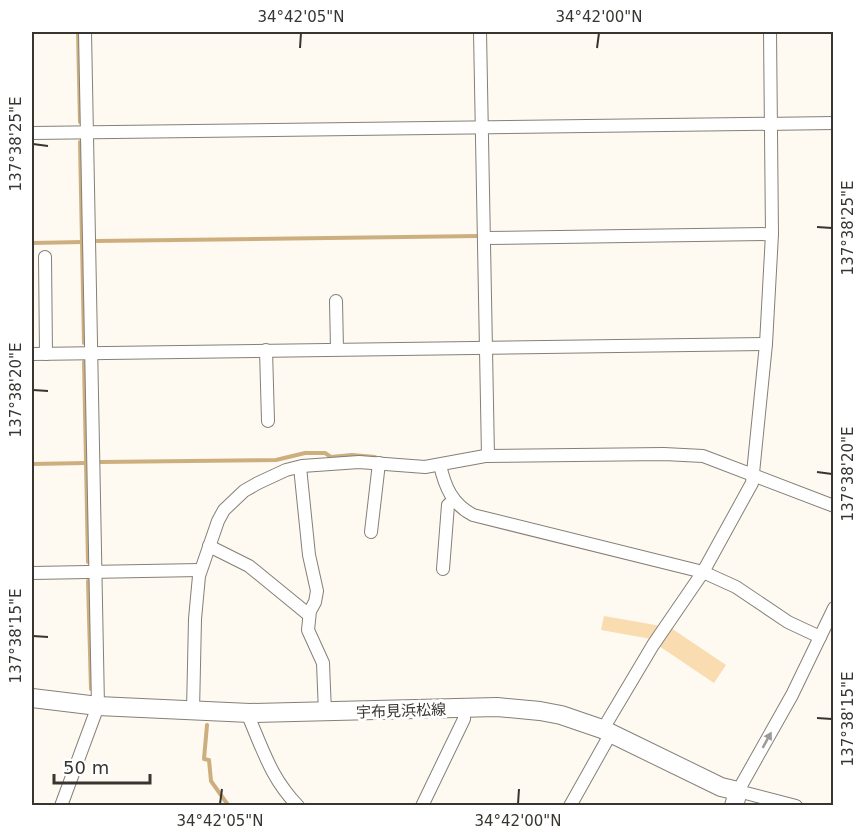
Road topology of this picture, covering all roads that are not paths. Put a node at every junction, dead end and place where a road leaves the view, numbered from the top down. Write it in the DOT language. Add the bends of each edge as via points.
graph roads {
  1 [pos="85,32"];
  2 [pos="480,32"];
  3 [pos="770,32"];
  4 [pos="834,123"];
  5 [pos="771,124"];
  6 [pos="482,127"];
  7 [pos="87,132"];
  8 [pos="32,133"];
  9 [pos="772,234"];
  10 [pos="484,238"];
  11 [pos="45,257"];
  12 [pos="336,301"];
  13 [pos="766,344"];
  14 [pos="486,348"];
  15 [pos="337,349"];
  16 [pos="266,350"];
  17 [pos="91,352"];
  18 [pos="32,354"];
  19 [pos="46,354"];
  20 [pos="268,421"];
  21 [pos="488,456"];
  22 [pos="379,463"];
  23 [pos="440,465"];
  24 [pos="300,467"];
  25 [pos="753,475"];
  26 [pos="454,500"];
  27 [pos="834,506"];
  28 [pos="370,532"];
  29 [pos="209,546"];
  30 [pos="443,569"];
  31 [pos="200,570"];
  32 [pos="95,572"];
  33 [pos="703,572"];
  34 [pos="32,573"];
  35 [pos="834,608"];
  36 [pos="309,615"];
  37 [pos="820,637"];
  38 [pos="32,699"];
  39 [pos="98,706"];
  40 [pos="464,709"];
  41 [pos="193,711"];
  42 [pos="250,713"];
  43 [pos="325,713"];
  44 [pos="607,731"];
  45 [pos="736,798"];
  46 [pos="61,806"];
  47 [pos="298,806"];
  48 [pos="422,806"];
  49 [pos="570,806"];
  50 [pos="796,806"];
  1 -- 7 [label="street"];
  2 -- 6 [label="street"];
  3 -- 5 [label="street"];
  4 -- 5 [label="street"];
  5 -- 6 [label="street"];
  5 -- 9 [label="street"];
  6 -- 7 [label="street"];
  6 -- 10 [label="street"];
  7 -- 8 [label="street"];
  7 -- 17 [label="street"];
  9 -- 10 [label="street"];
  9 -- 13 [label="street"];
  10 -- 14 [label="street"];
  11 -- 19 [label="street"];
  12 -- 15 [label="street"];
  13 -- 14 [label="street"];
  13 -- 25 [label="street"];
  14 -- 15 [label="street"];
  14 -- 21 [label="street"];
  15 -- 16 [label="street"];
  16 -- 17 [label="street"];
  16 -- 20 [label="street"];
  17 -- 19 [label="street"];
  17 -- 32 [label="street"];
  18 -- 19 [label="street"];
  21 -- 23 [label="street"];
  21 -- 25 [label="street" via="703,456"];
  22 -- 23 [label="street"];
  22 -- 24 [label="street"];
  22 -- 28 [label="street"];
  23 -- 26 [label="street"];
  24 -- 29 [label="street" via="258,483 232,501 218,521"];
  24 -- 36 [label="street" via="309,555 317,591"];
  25 -- 27 [label="street"];
  25 -- 33 [label="street"];
  26 -- 30 [label="street" via="448,505"];
  26 -- 33 [label="street" via="473,515"];
  29 -- 31 [label="street"];
  29 -- 36 [label="street" via="259,573"];
  31 -- 32 [label="street"];
  31 -- 41 [label="street"];
  32 -- 34 [label="street"];
  32 -- 39 [label="street"];
  33 -- 37 [label="street"];
  33 -- 44 [label="street" via="653,645"];
  35 -- 37 [label="street"];
  36 -- 43 [label="street" via="309,630 323,663"];
  45 -- 37 [label="street, one-way"];
  38 -- 39 [label="main road, 宇布見浜松線"];
  39 -- 41 [label="main road, 宇布見浜松線"];
  39 -- 46 [label="street"];
  40 -- 43 [label="main road, 宇布見浜松線"];
  40 -- 44 [label="main road, 宇布見浜松線" via="540,711"];
  40 -- 48 [label="street" via="464,719"];
  41 -- 42 [label="main road, 宇布見浜松線"];
  42 -- 43 [label="main road, 宇布見浜松線"];
  42 -- 47 [label="street" via="249,720 275,779"];
  44 -- 45 [label="main road, 宇布見浜松線"];
  44 -- 49 [label="street"];
  45 -- 50 [label="street"];
}
